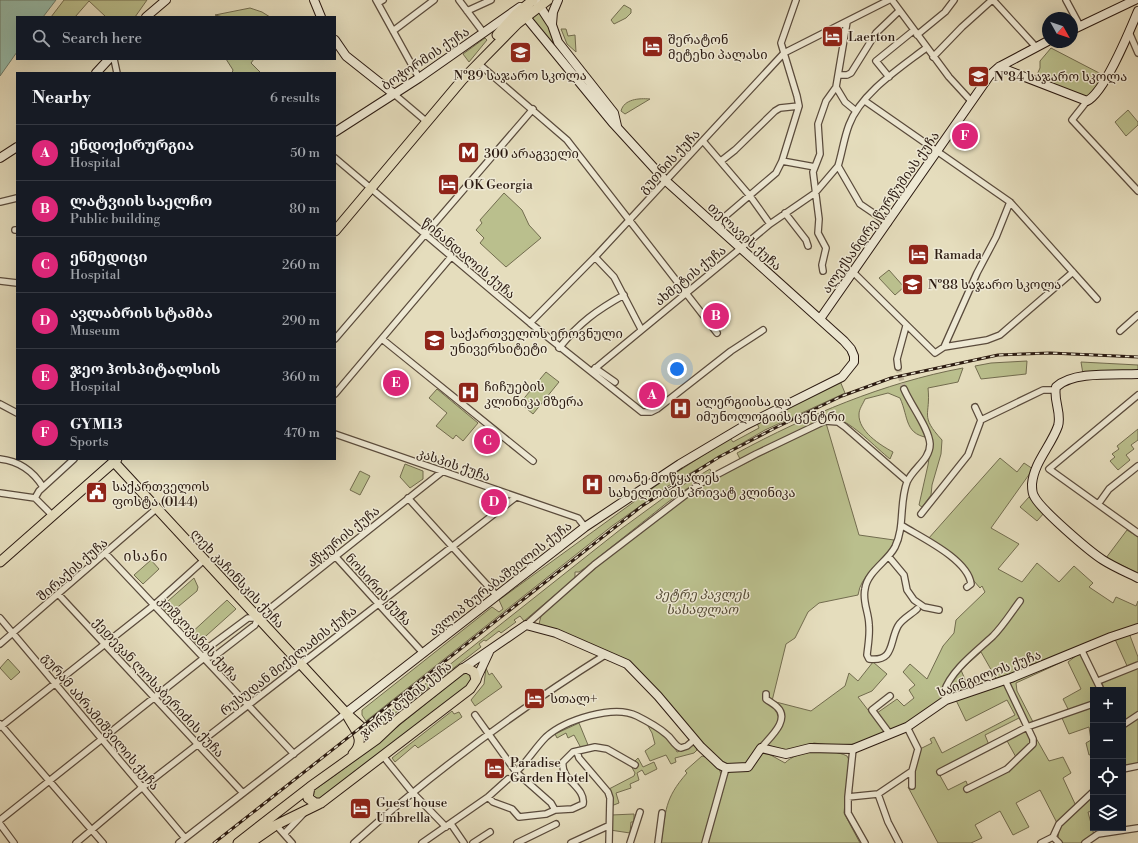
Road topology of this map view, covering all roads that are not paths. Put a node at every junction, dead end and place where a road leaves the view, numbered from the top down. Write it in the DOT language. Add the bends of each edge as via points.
graph roads {
  1 [pos="155,0"];
  2 [pos="166,0"];
  3 [pos="314,0"];
  4 [pos="459,0"];
  5 [pos="492,0"];
  6 [pos="548,0"];
  7 [pos="558,0"];
  8 [pos="796,0"];
  9 [pos="890,0"];
  10 [pos="954,0"];
  11 [pos="992,0"];
  12 [pos="1066,0"];
  13 [pos="1135,0"];
  14 [pos="379,1"];
  15 [pos="431,1"];
  16 [pos="534,2"];
  17 [pos="468,11"];
  18 [pos="1138,11"];
  19 [pos="899,12"];
  20 [pos="1070,12"];
  21 [pos="146,16"];
  22 [pos="146,16"];
  23 [pos="321,16"];
  24 [pos="525,16"];
  25 [pos="848,22"];
  26 [pos="552,25"];
  27 [pos="1078,27"];
  28 [pos="393,31"];
  29 [pos="483,32"];
  30 [pos="1129,32"];
  31 [pos="915,33"];
  32 [pos="336,41"];
  33 [pos="1042,44"];
  34 [pos="1036,47"];
  35 [pos="926,48"];
  36 [pos="784,53"];
  37 [pos="1138,53"];
  38 [pos="933,57"];
  39 [pos="108,60"];
  40 [pos="114,60"];
  41 [pos="479,64"];
  42 [pos="999,67"];
  43 [pos="97,72"];
  44 [pos="117,72"];
  45 [pos="838,76"];
  46 [pos="889,77"];
  47 [pos="419,78"];
  48 [pos="462,80"];
  49 [pos="836,87"];
  50 [pos="394,94"];
  51 [pos="864,101"];
  52 [pos="971,101"];
  53 [pos="1087,101"];
  54 [pos="799,106"];
  55 [pos="533,109"];
  56 [pos="856,111"];
  57 [pos="427,122"];
  58 [pos="617,122"];
  59 [pos="336,131"];
  60 [pos="703,141"];
  61 [pos="16,148"];
  62 [pos="937,152"];
  63 [pos="0,158"];
  64 [pos="336,159"];
  65 [pos="721,161"];
  66 [pos="782,161"];
  67 [pos="838,166"];
  68 [pos="815,167"];
  69 [pos="666,181"];
  70 [pos="370,189"];
  71 [pos="1138,190"];
  72 [pos="815,193"];
  73 [pos="750,196"];
  74 [pos="16,198"];
  75 [pos="0,202"];
  76 [pos="1010,202"];
  77 [pos="785,213"];
  78 [pos="628,220"];
  79 [pos="888,222"];
  80 [pos="770,224"];
  81 [pos="715,225"];
  82 [pos="336,230"];
  83 [pos="425,234"];
  84 [pos="808,246"];
  85 [pos="740,248"];
  86 [pos="451,257"];
  87 [pos="595,257"];
  88 [pos="823,271"];
  89 [pos="853,272"];
  90 [pos="1073,272"];
  91 [pos="0,281"];
  92 [pos="16,283"];
  93 [pos="685,294"];
  94 [pos="624,295"];
  95 [pos="1097,299"];
  96 [pos="1138,315"];
  97 [pos="820,319"];
  98 [pos="530,323"];
  99 [pos="906,326"];
  100 [pos="642,329"];
  101 [pos="763,330"];
  102 [pos="1120,331"];
  103 [pos="716,334"];
  104 [pos="336,338"];
  105 [pos="382,339"];
  106 [pos="944,347"];
  107 [pos="559,348"];
  108 [pos="854,362"];
  109 [pos="898,367"];
  110 [pos="594,370"];
  111 [pos="1138,374"];
  112 [pos="615,382"];
  113 [pos="904,389"];
  114 [pos="1055,390"];
  115 [pos="336,393"];
  116 [pos="1138,395"];
  117 [pos="0,404"];
  118 [pos="975,407"];
  119 [pos="16,412"];
  120 [pos="981,420"];
  121 [pos="336,434"];
  122 [pos="0,459"];
  123 [pos="73,460"];
  124 [pos="114,460"];
  125 [pos="533,461"];
  126 [pos="1138,466"];
  127 [pos="443,471"];
  128 [pos="907,481"];
  129 [pos="43,486"];
  130 [pos="0,493"];
  131 [pos="516,497"];
  132 [pos="35,498"];
  133 [pos="408,498"];
  134 [pos="1099,503"];
  135 [pos="156,509"];
  136 [pos="921,514"];
  137 [pos="53,516"];
  138 [pos="901,525"];
  139 [pos="585,527"];
  140 [pos="1138,533"];
  141 [pos="452,547"];
  142 [pos="106,554"];
  143 [pos="335,556"];
  144 [pos="889,557"];
  145 [pos="204,560"];
  146 [pos="0,562"];
  147 [pos="1138,578"];
  148 [pos="967,587"];
  149 [pos="59,595"];
  150 [pos="497,596"];
  151 [pos="1020,601"];
  152 [pos="379,604"];
  153 [pos="153,606"];
  154 [pos="917,609"];
  155 [pos="939,610"];
  156 [pos="0,618"];
  157 [pos="258,618"];
  158 [pos="526,625"];
  159 [pos="1138,628"];
  160 [pos="13,633"];
  161 [pos="0,644"];
  162 [pos="105,644"];
  163 [pos="1082,649"];
  164 [pos="489,651"];
  165 [pos="423,653"];
  166 [pos="605,655"];
  167 [pos="204,658"];
  168 [pos="301,664"];
  169 [pos="1138,665"];
  170 [pos="462,669"];
  171 [pos="476,680"];
  172 [pos="1005,680"];
  173 [pos="1098,681"];
  174 [pos="55,683"];
  175 [pos="1099,687"];
  176 [pos="766,694"];
  177 [pos="890,696"];
  178 [pos="154,698"];
  179 [pos="946,700"];
  180 [pos="1090,705"];
  181 [pos="247,706"];
  182 [pos="346,713"];
  183 [pos="475,715"];
  184 [pos="1138,715"];
  185 [pos="396,720"];
  186 [pos="1126,723"];
  187 [pos="0,726"];
  188 [pos="907,727"];
  189 [pos="1027,727"];
  190 [pos="488,734"];
  191 [pos="888,734"];
  192 [pos="102,739"];
  193 [pos="694,740"];
  194 [pos="198,745"];
  195 [pos="761,748"];
  196 [pos="853,749"];
  197 [pos="577,752"];
  198 [pos="294,754"];
  199 [pos="383,756"];
  200 [pos="343,763"];
  201 [pos="635,766"];
  202 [pos="1138,766"];
  203 [pos="726,768"];
  204 [pos="1126,768"];
  205 [pos="912,771"];
  206 [pos="516,772"];
  207 [pos="940,772"];
  208 [pos="508,779"];
  209 [pos="49,781"];
  210 [pos="912,786"];
  211 [pos="310,787"];
  212 [pos="142,788"];
  213 [pos="967,789"];
  214 [pos="412,792"];
  215 [pos="243,794"];
  216 [pos="878,794"];
  217 [pos="1090,795"];
  218 [pos="848,797"];
  219 [pos="488,798"];
  220 [pos="321,803"];
  221 [pos="555,810"];
  222 [pos="306,812"];
  223 [pos="640,812"];
  224 [pos="662,813"];
  225 [pos="0,820"];
  226 [pos="0,824"];
  227 [pos="276,824"];
  228 [pos="451,824"];
  229 [pos="556,824"];
  230 [pos="608,826"];
  231 [pos="446,827"];
  232 [pos="1138,828"];
  233 [pos="92,830"];
  234 [pos="490,832"];
  235 [pos="284,834"];
  236 [pos="1053,837"];
  237 [pos="185,838"];
  238 [pos="14,843"];
  239 [pos="76,843"];
  240 [pos="103,843"];
  241 [pos="179,843"];
  242 [pos="238,843"];
  243 [pos="250,843"];
  244 [pos="292,843"];
  245 [pos="354,843"];
  246 [pos="422,843"];
  247 [pos="464,843"];
  248 [pos="473,843"];
  249 [pos="517,843"];
  250 [pos="571,843"];
  251 [pos="609,843"];
  252 [pos="630,843"];
  253 [pos="658,843"];
  254 [pos="705,843"];
  255 [pos="864,843"];
  256 [pos="899,843"];
  257 [pos="1041,843"];
  258 [pos="1059,843"];
  259 [pos="1085,843"];
  1 -- 21 [label="street"];
  2 -- 22 [label="street"];
  3 -- 23 [label="street"];
  4 -- 17 [label="street"];
  5 -- 17 [label="street"];
  6 -- 16 [label="main road"];
  7 -- 26 [label="street" via="553,12"];
  8 -- 36 [label="street" via="781,43"];
  9 -- 19 [label="street"];
  9 -- 25 [label="street"];
  10 -- 31 [label="street" via="944,12"];
  11 -- 34 [label="street"];
  11 -- 38 [label="street"];
  12 -- 20 [label="street"];
  13 -- 27 [label="street"];
  14 -- 28 [label="street"];
  15 -- 28 [label="street"];
  16 -- 24 [label="main road"];
  16 -- 26 [label="street, თელავის ქუჩა"];
  16 -- 29 [label="street, ბოჭორმის ქუჩა" via="516,9"];
  16 -- 48 [label="main road" via="510,20"];
  17 -- 29 [label="street"];
  18 -- 30 [label="street"];
  19 -- 31 [label="street"];
  19 -- 45 [label="street" via="876,33 851,73"];
  24 -- 41 [label="main road"];
  24 -- 58 [label="street, თელავის ქუჩა" via="612,122"];
  25 -- 36 [label="street"];
  25 -- 45 [label="street"];
  26 -- 58 [label="street, თელავის ქუჩა" via="558,42 614,113"];
  28 -- 47 [label="street"];
  29 -- 47 [label="street, ბოჭორმის ქუჩა"];
  30 -- 37 [label="street"];
  30 -- 53 [label="street" via="1096,94"];
  31 -- 35 [label="street"];
  31 -- 46 [label="street" via="876,61"];
  32 -- 50 [label="street" via="350,59"];
  33 -- 34 [label="street, ალექსანდრე წურწუმიას ქუჩა"];
  34 -- 42 [label="street, ალექსანდრე წურწუმიას ქუჩა"];
  35 -- 38 [label="street"];
  35 -- 46 [label="street"];
  36 -- 54 [label="street"];
  36 -- 60 [label="street, გუთნის ქუჩა"];
  38 -- 52 [label="street"];
  39 -- 43 [label="street"];
  40 -- 44 [label="street"];
  41 -- 48 [label="main road"];
  41 -- 55 [label="street"];
  42 -- 52 [label="street, ალექსანდრე წურწუმიას ქუჩა"];
  42 -- 53 [label="street"];
  45 -- 49 [label="street"];
  46 -- 51 [label="street"];
  47 -- 50 [label="street, ბოჭორმის ქუჩა"];
  48 -- 57 [label="main road"];
  49 -- 56 [label="street" via="845,102"];
  49 -- 68 [label="street" via="826,101 818,124 820,154"];
  50 -- 57 [label="street"];
  50 -- 59 [label="street, ბოჭორმის ქუჩა"];
  51 -- 56 [label="street"];
  51 -- 62 [label="street"];
  52 -- 62 [label="street, ალექსანდრე წურწუმიას ქუჩა"];
  53 -- 71 [label="street" via="1072,120"];
  54 -- 65 [label="street" via="775,111 736,150"];
  54 -- 66 [label="street"];
  55 -- 78 [label="street" via="567,140"];
  55 -- 83 [label="street"];
  56 -- 67 [label="street" via="849,125"];
  57 -- 70 [label="main road"];
  58 -- 69 [label="street, თელავის ქუჩა"];
  60 -- 65 [label="street"];
  60 -- 69 [label="street, გუთნის ქუჩა"];
  61 -- 63 [label="street"];
  62 -- 76 [label="street"];
  62 -- 79 [label="street, ალექსანდრე წურწუმიას ქუჩა"];
  64 -- 70 [label="street, წინანდალის ქუჩა"];
  65 -- 73 [label="street"];
  66 -- 68 [label="street"];
  66 -- 73 [label="street" via="776,173"];
  67 -- 72 [label="street, ახმეტის ქუჩა"];
  67 -- 79 [label="street" via="860,204"];
  68 -- 72 [label="street"];
  69 -- 78 [label="street, გუთნის ქუჩა"];
  69 -- 81 [label="street, თელავის ქუჩა"];
  70 -- 82 [label="main road"];
  70 -- 83 [label="street, წინანდალის ქუჩა"];
  72 -- 77 [label="street, ახმეტის ქუჩა"];
  72 -- 88 [label="street" via="819,219 818,233 826,248"];
  73 -- 80 [label="street"];
  73 -- 81 [label="street"];
  74 -- 75 [label="street"];
  76 -- 90 [label="street"];
  76 -- 106 [label="street"];
  77 -- 80 [label="street, ახმეტის ქუჩა"];
  77 -- 84 [label="street"];
  78 -- 87 [label="street, გუთნის ქუჩა"];
  78 -- 93 [label="street"];
  79 -- 89 [label="street, ალექსანდრე წურწუმიას ქუჩა"];
  80 -- 85 [label="street, ახმეტის ქუჩა"];
  81 -- 85 [label="street, თელავის ქუჩა"];
  83 -- 86 [label="street, წინანდალის ქუჩა"];
  83 -- 104 [label="street"];
  85 -- 93 [label="street, ახმეტის ქუჩა"];
  85 -- 97 [label="street, თელავის ქუჩა"];
  86 -- 98 [label="street, წინანდალის ქუჩა"];
  86 -- 105 [label="street"];
  87 -- 94 [label="street" via="614,277"];
  87 -- 98 [label="street, გუთნის ქუჩა"];
  89 -- 97 [label="street, ალექსანდრე წურწუმიას ქუჩა"];
  89 -- 99 [label="street"];
  90 -- 95 [label="street"];
  90 -- 106 [label="street" via="1000,335 987,340"];
  91 -- 92 [label="street"];
  93 -- 100 [label="street, ახმეტის ქუჩა"];
  93 -- 103 [label="street"];
  94 -- 100 [label="street"];
  94 -- 107 [label="street" via="597,310 579,324"];
  96 -- 102 [label="street"];
  97 -- 108 [label="street, თელავის ქუჩა" via="851,349"];
  98 -- 107 [label="street, წინანდალის ქუჩა"];
  99 -- 106 [label="street" via="935,353"];
  99 -- 109 [label="street" via="897,359"];
  100 -- 110 [label="street, ახმეტის ქუჩა"];
  101 -- 110 [label="street" via="731,351 668,402 650,412 642,412 607,385"];
  105 -- 115 [label="street"];
  105 -- 125 [label="street"];
  107 -- 110 [label="street, წინანდალის ქუჩა"];
  108 -- 139 [label="street, ავლიპ ზურაბაშვილის ქუჩა" via="842,377 738,429"];
  110 -- 112 [label="street"];
  111 -- 114 [label="street" via="1067,379 1060,382"];
  113 -- 128 [label="street" via="930,443 927,456"];
  114 -- 120 [label="street" via="1043,390"];
  114 -- 147 [label="street" via="1059,418 1033,476 1034,496 1087,548 1103,560"];
  116 -- 134 [label="street" via="1049,469"];
  117 -- 119 [label="street"];
  118 -- 120 [label="street"];
  120 -- 136 [label="street" via="968,455"];
  121 -- 127 [label="street, კასპის ქუჩა"];
  122 -- 129 [label="street" via="20,464"];
  123 -- 129 [label="street"];
  124 -- 135 [label="main road, ლეხ კაჩინსკის ქუჩა"];
  124 -- 137 [label="main road"];
  126 -- 134 [label="street" via="1109,489"];
  127 -- 131 [label="street, კასპის ქუჩა"];
  127 -- 133 [label="street, აწყურის ქუჩა"];
  128 -- 138 [label="street"];
  128 -- 158 [label="street" via="846,427 838,422 825,422 746,458 701,483 594,566"];
  129 -- 132 [label="street"];
  130 -- 132 [label="street"];
  131 -- 139 [label="street, კასპის ქუჩა" via="578,518"];
  131 -- 141 [label="street, რუსუდან მიქელაძის ქუჩა"];
  132 -- 137 [label="street"];
  133 -- 141 [label="street"];
  133 -- 143 [label="street, აწყურის ქუჩა"];
  134 -- 140 [label="street"];
  135 -- 142 [label="street, შირაქის ქუჩა"];
  135 -- 145 [label="main road, ლეხ კაჩინსკის ქუჩა"];
  137 -- 146 [label="main road"];
  138 -- 144 [label="street" via="899,538"];
  138 -- 148 [label="street" via="944,551 966,572 971,584"];
  139 -- 150 [label="street, ავლიპ ზურაბაშვილის ქუჩა"];
  141 -- 150 [label="street"];
  141 -- 152 [label="street, რუსუდან მიქელაძის ქუჩა"];
  142 -- 149 [label="street, შირაქის ქუჩა"];
  142 -- 153 [label="street, კოშკოვანის ქუჩა"];
  143 -- 152 [label="street, ნოსირის ქუჩა"];
  143 -- 157 [label="street, აწყურის ქუჩა"];
  144 -- 154 [label="street" via="865,588 869,624 868,659 880,659 887,655 899,624"];
  144 -- 155 [label="street" via="904,575 907,590 914,600 924,607"];
  145 -- 153 [label="street"];
  145 -- 157 [label="main road, ლეხ კაჩინსკის ქუჩა"];
  149 -- 160 [label="street, შირაქის ქუჩა"];
  149 -- 162 [label="street, ქეთევან ლოსაბერიძის ქუჩა"];
  150 -- 165 [label="street, ავლიპ ზურაბაშვილის ქუჩა"];
  151 -- 179 [label="street" via="993,635 951,680 944,692"];
  152 -- 165 [label="street, ნოსირის ქუჩა"];
  152 -- 168 [label="street, რუსუდან მიქელაძის ქუჩა"];
  153 -- 162 [label="street"];
  153 -- 167 [label="street, კოშკოვანის ქუჩა"];
  156 -- 160 [label="street, გურამ აბრამიშვილის ქუჩა"];
  157 -- 167 [label="street, აწყურის ქუჩა" via="255,625 215,656"];
  157 -- 167 [label="street, აწყურის ქუჩა" via="248,618 209,647"];
  157 -- 168 [label="main road, ლეხ კაჩინსკის ქუჩა"];
  158 -- 164 [label="street"];
  158 -- 166 [label="street" via="556,633"];
  159 -- 163 [label="street, საინგილოს ქუჩა"];
  160 -- 161 [label="street, შირაქის ქუჩა"];
  160 -- 174 [label="street, გურამ აბრამიშვილის ქუჩა"];
  162 -- 174 [label="street"];
  162 -- 178 [label="street, ქეთევან ლოსაბერიძის ქუჩა"];
  163 -- 172 [label="street, საინგილოს ქუჩა"];
  163 -- 173 [label="street"];
  164 -- 170 [label="street"];
  164 -- 171 [label="street"];
  165 -- 182 [label="street, ავლიპ ზურაბაშვილის ქუჩა"];
  166 -- 190 [label="street" via="546,692"];
  166 -- 193 [label="street" via="631,667"];
  167 -- 178 [label="street, აწყურის ქუჩა"];
  167 -- 181 [label="street, კოშკოვანის ქუჩა"];
  168 -- 181 [label="street, რუსუდან მიქელაძის ქუჩა"];
  168 -- 182 [label="main road, ლეხ კაჩინსკის ქუჩა"];
  169 -- 173 [label="street"];
  170 -- 171 [label="main road, ჯორჯ ბუშის ქუჩა" via="472,670"];
  170 -- 185 [label="main road, ჯორჯ ბუშის ქუჩა"];
  171 -- 199 [label="main road" via="470,689"];
  172 -- 179 [label="street, საინგილოს ქუჩა"];
  172 -- 189 [label="street"];
  173 -- 175 [label="street"];
  174 -- 187 [label="street"];
  174 -- 192 [label="street, გურამ აბრამიშვილის ქუჩა"];
  176 -- 195 [label="street" via="766,699 777,707 782,716 780,725"];
  177 -- 191 [label="street" via="872,710"];
  178 -- 192 [label="street, აწყურის ქუჩა"];
  178 -- 194 [label="street, ქეთევან ლოსაბერიძის ქუჩა"];
  179 -- 188 [label="street, საინგილოს ქუჩა"];
  180 -- 189 [label="street"];
  181 -- 194 [label="street, რუსუდან მიქელაძის ქუჩა"];
  181 -- 198 [label="street, კოშკოვანის ქუჩა"];
  182 -- 185 [label="main road, ლეხ კაჩინსკის ქუჩა" via="365,731 373,734"];
  182 -- 198 [label="street, ავლიპ ზურაბაშვილის ქუჩა"];
  182 -- 200 [label="main road, ლეხ კაჩინსკის ქუჩა" via="360,743 357,750"];
  183 -- 190 [label="street"];
  184 -- 186 [label="street"];
  185 -- 200 [label="main road, ჯორჯ ბუშის ქუჩა" via="378,739"];
  187 -- 209 [label="street"];
  188 -- 191 [label="street, საინგილოს ქუჩა"];
  188 -- 205 [label="street" via="918,749"];
  189 -- 207 [label="street"];
  189 -- 213 [label="street" via="1033,739 1032,747 1007,769"];
  190 -- 206 [label="street"];
  190 -- 214 [label="street"];
  191 -- 196 [label="street, საინგილოს ქუჩა"];
  192 -- 209 [label="street, აწყურის ქუჩა"];
  192 -- 212 [label="street, გურამ აბრამიშვილის ქუჩა"];
  193 -- 203 [label="street"];
  193 -- 206 [label="street" via="681,748 666,733 635,715 625,712 602,713 570,722 556,730 540,743"];
  194 -- 212 [label="street, რუსუდან მიქელაძის ქუჩა"];
  194 -- 215 [label="street, ქეთევან ლოსაბერიძის ქუჩა"];
  195 -- 196 [label="street, საინგილოს ქუჩა" via="786,754 810,748"];
  195 -- 203 [label="street" via="748,767"];
  196 -- 218 [label="street"];
  197 -- 201 [label="street" via="601,747 622,756"];
  197 -- 221 [label="street" via="565,758 563,769 582,796 583,804 572,809"];
  197 -- 230 [label="street" via="579,758 608,792"];
  198 -- 215 [label="street, ავლიპ ზურაბაშვილის ქუჩა"];
  199 -- 214 [label="street"];
  199 -- 220 [label="main road"];
  200 -- 211 [label="main road, ჯორჯ ბუშის ქუჩა"];
  202 -- 204 [label="street"];
  203 -- 254 [label="street"];
  205 -- 210 [label="street"];
  205 -- 216 [label="street"];
  206 -- 221 [label="street" via="551,803"];
  208 -- 219 [label="street"];
  209 -- 225 [label="street, აწყურის ქუჩა"];
  209 -- 233 [label="street"];
  211 -- 220 [label="main road" via="308,798 315,803"];
  211 -- 242 [label="main road, ჯორჯ ბუშის ქუჩა"];
  212 -- 233 [label="street, რუსუდან მიქელაძის ქუჩა"];
  212 -- 237 [label="street, გურამ აბრამიშვილის ქუჩა"];
  214 -- 231 [label="street"];
  214 -- 245 [label="street"];
  215 -- 237 [label="street, ავლიპ ზურაბაშვილის ქუჩა"];
  216 -- 218 [label="street"];
  216 -- 256 [label="street"];
  217 -- 236 [label="street" via="1059,824"];
  218 -- 255 [label="street" via="848,813"];
  219 -- 221 [label="street" via="512,809 519,817 546,814"];
  219 -- 228 [label="street"];
  220 -- 222 [label="main road"];
  222 -- 227 [label="main road"];
  222 -- 235 [label="street"];
  223 -- 252 [label="street"];
  224 -- 253 [label="street"];
  226 -- 238 [label="street"];
  227 -- 235 [label="street"];
  227 -- 243 [label="main road"];
  228 -- 231 [label="street"];
  228 -- 247 [label="street"];
  229 -- 249 [label="street"];
  230 -- 250 [label="street"];
  230 -- 251 [label="street"];
  231 -- 246 [label="street"];
  232 -- 259 [label="street" via="1098,834"];
  233 -- 239 [label="street, რუსუდან მიქელაძის ქუჩა"];
  233 -- 240 [label="street"];
  234 -- 248 [label="street"];
  235 -- 244 [label="street"];
  236 -- 257 [label="street"];
  236 -- 258 [label="street"];
  237 -- 241 [label="street, ავლიპ ზურაბაშვილის ქუჩა"];
}
